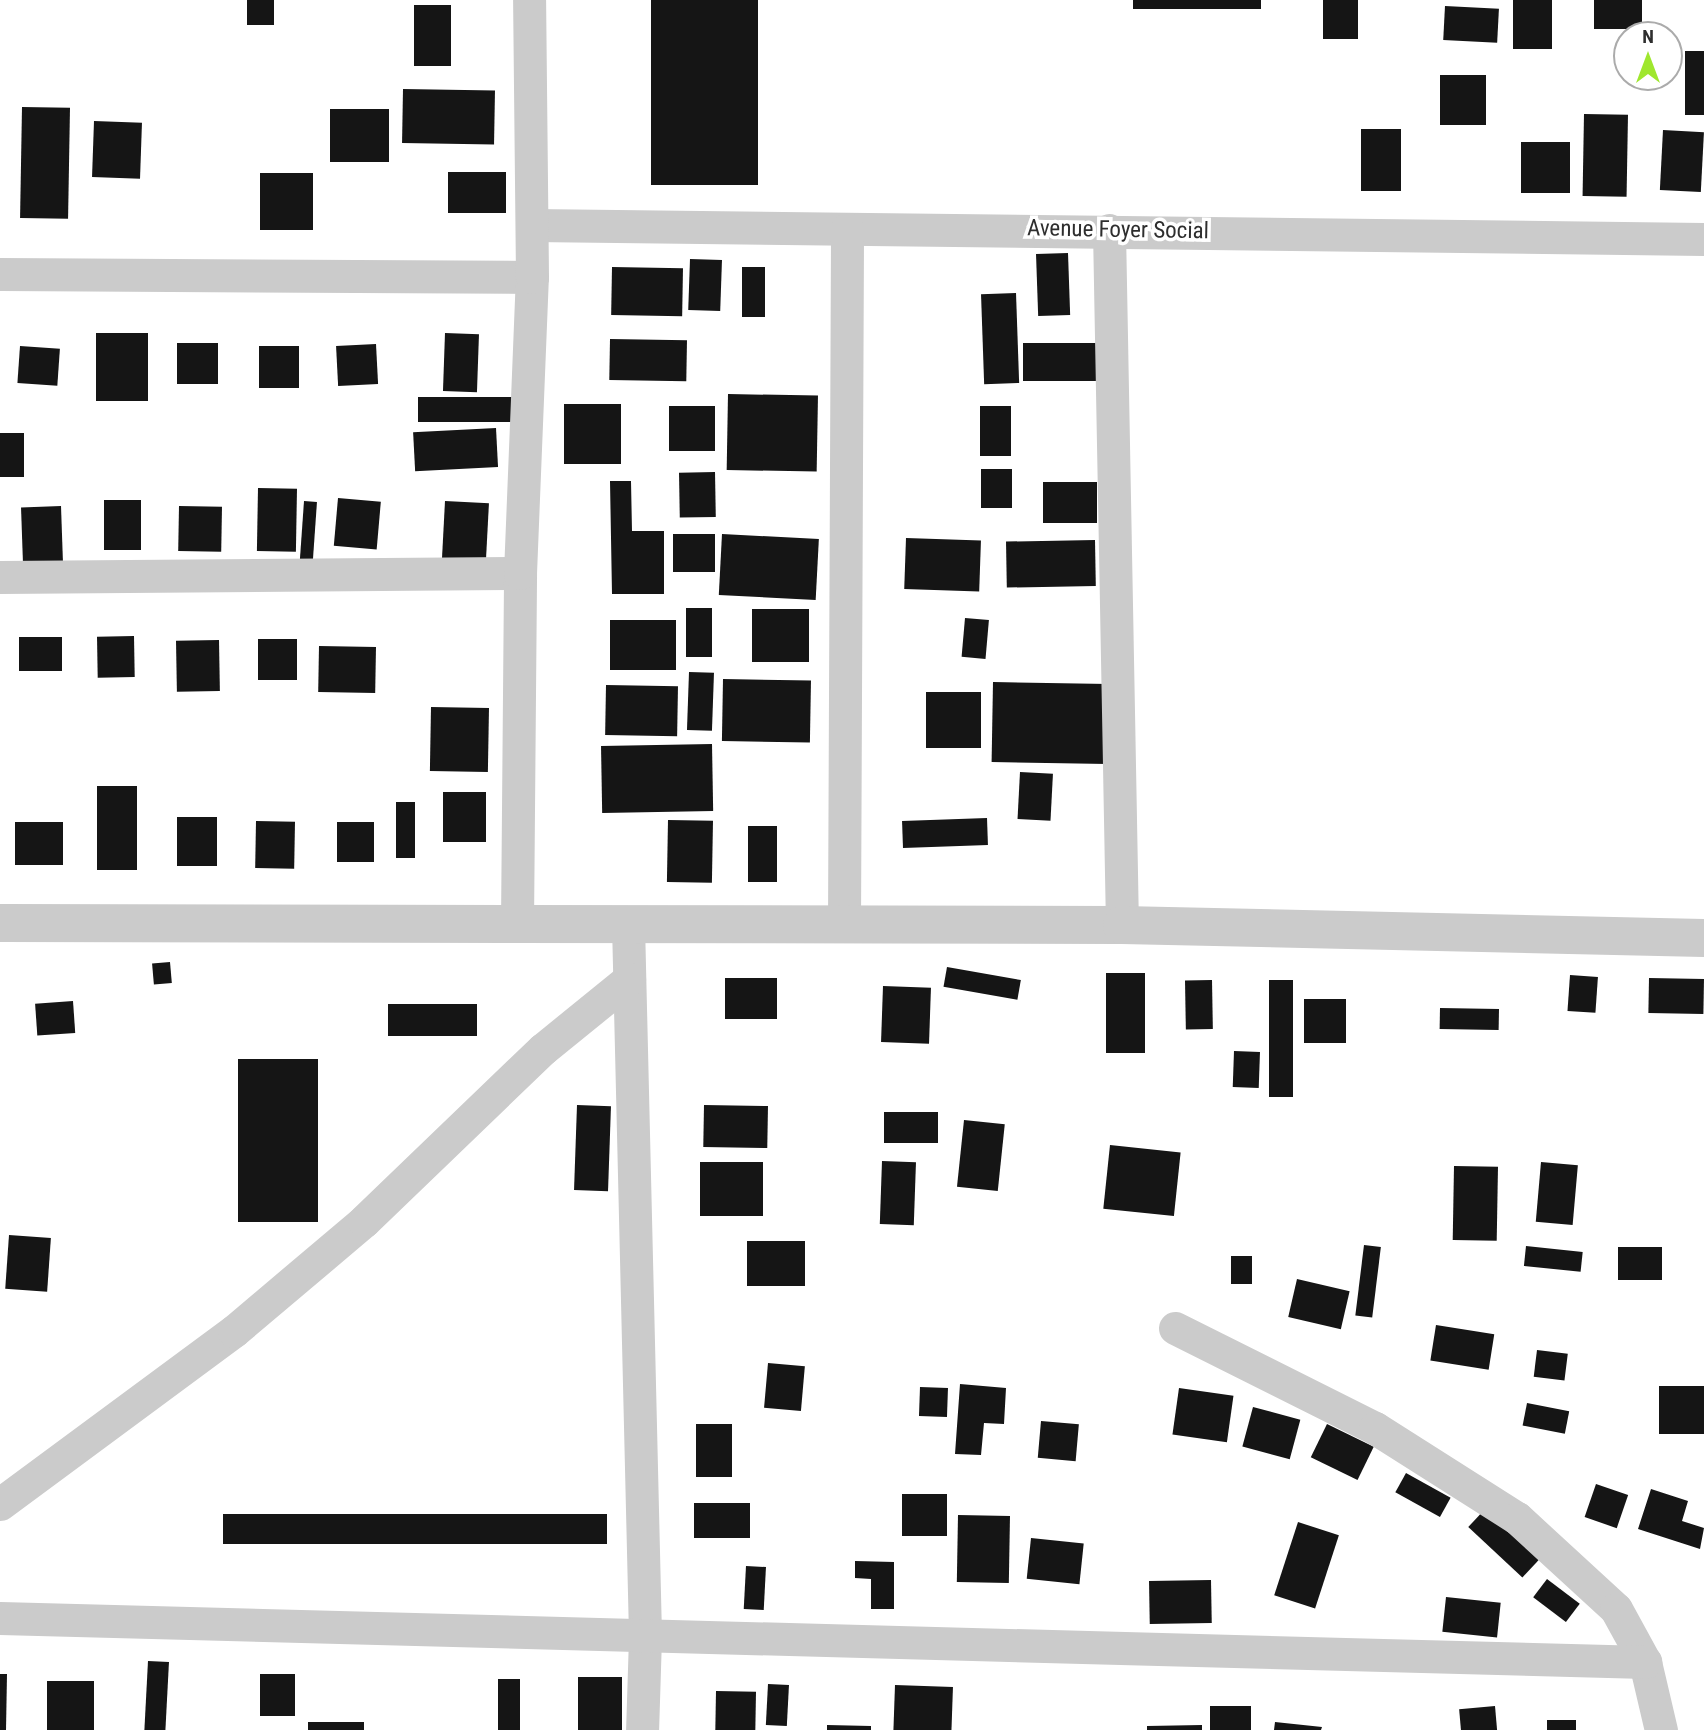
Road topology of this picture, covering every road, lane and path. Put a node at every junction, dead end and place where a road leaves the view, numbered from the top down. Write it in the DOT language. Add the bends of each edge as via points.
graph roads {
  1 [pos="529,0"];
  2 [pos="532,225"];
  3 [pos="847,229"];
  4 [pos="1109,230"];
  5 [pos="1704,239"];
  6 [pos="0,274"];
  7 [pos="532,277"];
  8 [pos="520,572"];
  9 [pos="0,578"];
  10 [pos="0,923"];
  11 [pos="517,924"];
  12 [pos="628,924"];
  13 [pos="1122,925"];
  14 [pos="844,926"];
  15 [pos="1704,938"];
  16 [pos="629,979"];
  17 [pos="1175,1328"];
  18 [pos="0,1504"];
  19 [pos="0,1618"];
  20 [pos="645,1637"];
  21 [pos="1645,1662"];
  22 [pos="642,1730"];
  23 [pos="1661,1730"];
  1 -- 2 [label="street"];
  2 -- 3 [label="street, Avenue Foyer Social"];
  2 -- 7 [label="street"];
  3 -- 4 [label="street, Avenue Foyer Social"];
  3 -- 14 [label="street"];
  4 -- 5 [label="street, Avenue Foyer Social"];
  4 -- 13 [label="street"];
  6 -- 7 [label="street"];
  7 -- 8 [label="street"];
  8 -- 9 [label="street"];
  8 -- 11 [label="street"];
  10 -- 11 [label="street"];
  11 -- 12 [label="street"];
  12 -- 14 [label="street"];
  12 -- 16 [label="street"];
  13 -- 14 [label="street"];
  13 -- 15 [label="street"];
  16 -- 18 [label="street" via="543,1049 364,1221 234,1331"];
  16 -- 20 [label="street"];
  17 -- 21 [label="street" via="1375,1428 1517,1518 1616,1609"];
  19 -- 20 [label="street"];
  20 -- 21 [label="street"];
  20 -- 22 [label="street"];
  21 -- 23 [label="street"];
}
